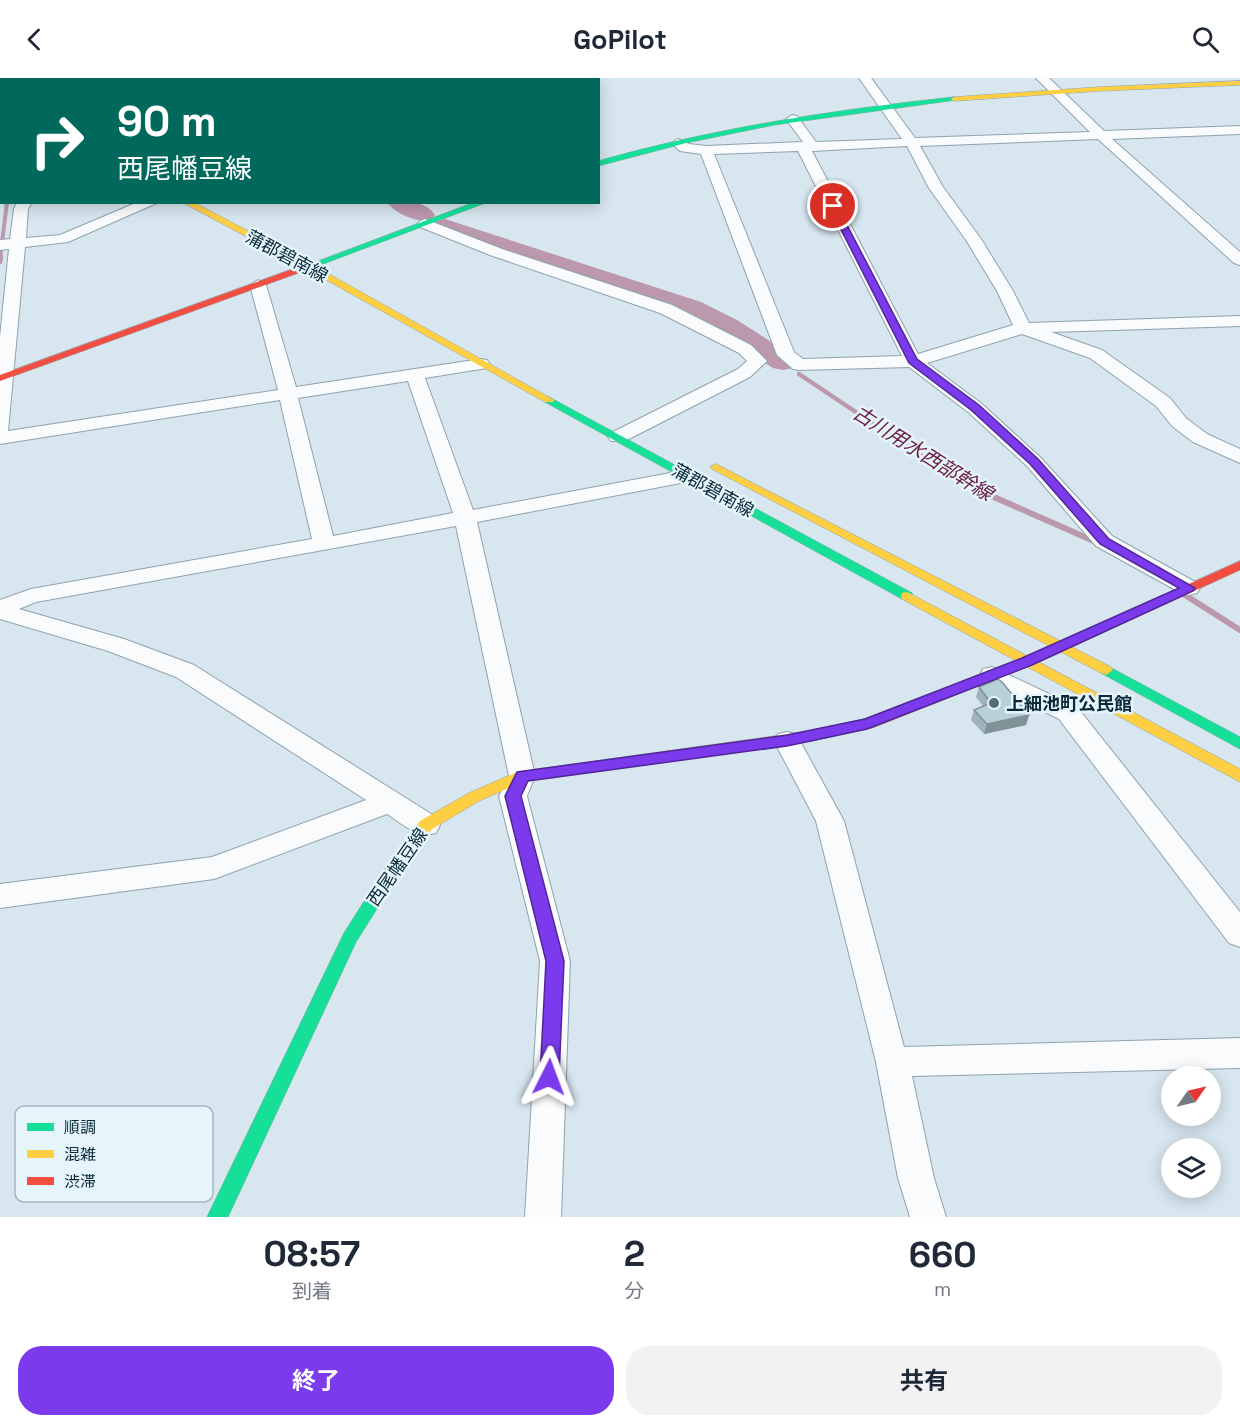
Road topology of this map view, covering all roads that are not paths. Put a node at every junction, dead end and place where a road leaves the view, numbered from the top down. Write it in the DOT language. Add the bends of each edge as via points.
graph roads {
  1 [pos="865,78"];
  2 [pos="1042,78"];
  3 [pos="1236,78"];
  4 [pos="1240,82"];
  5 [pos="1055,90"];
  6 [pos="884,105"];
  7 [pos="792,119"];
  8 [pos="1240,130"];
  9 [pos="1104,135"];
  10 [pos="910,142"];
  11 [pos="678,143"];
  12 [pos="808,147"];
  13 [pos="706,150"];
  14 [pos="602,160"];
  15 [pos="24,204"];
  16 [pos="147,204"];
  17 [pos="190,204"];
  18 [pos="479,204"];
  19 [pos="425,224"];
  20 [pos="10,244"];
  21 [pos="307,249"];
  22 [pos="327,259"];
  23 [pos="1240,260"];
  24 [pos="308,266"];
  25 [pos="348,270"];
  26 [pos="258,285"];
  27 [pos="1240,321"];
  28 [pos="5,326"];
  29 [pos="1023,328"];
  30 [pos="913,361"];
  31 [pos="481,364"];
  32 [pos="415,375"];
  33 [pos="3,377"];
  34 [pos="288,393"];
  35 [pos="0,428"];
  36 [pos="618,437"];
  37 [pos="0,438"];
  38 [pos="1240,457"];
  39 [pos="702,460"];
  40 [pos="686,476"];
  41 [pos="465,518"];
  42 [pos="324,544"];
  43 [pos="1240,565"];
  44 [pos="1188,588"];
  45 [pos="0,609"];
  46 [pos="1062,646"];
  47 [pos="1027,662"];
  48 [pos="992,675"];
  49 [pos="787,741"];
  50 [pos="1240,744"];
  51 [pos="522,776"];
  52 [pos="1240,776"];
  53 [pos="390,802"];
  54 [pos="426,825"];
  55 [pos="0,896"];
  56 [pos="1240,934"];
  57 [pos="1240,1053"];
  58 [pos="892,1062"];
  59 [pos="217,1217"];
  60 [pos="543,1217"];
  61 [pos="928,1217"];
  1 -- 6 [label="street"];
  2 -- 5 [label="street"];
  3 -- 4 [label="main road"];
  4 -- 5 [label="main road"];
  5 -- 6 [label="main road"];
  5 -- 9 [label="street"];
  6 -- 7 [label="main road"];
  6 -- 10 [label="street"];
  7 -- 11 [label="main road"];
  7 -- 12 [label="street"];
  8 -- 9 [label="street"];
  9 -- 10 [label="street"];
  9 -- 23 [label="street" via="1132,165"];
  10 -- 12 [label="street"];
  10 -- 29 [label="street" via="1005,291"];
  11 -- 13 [label="street" via="685,148"];
  11 -- 14 [label="main road"];
  12 -- 13 [label="street"];
  12 -- 30 [label="street"];
  13 -- 30 [label="street" via="786,355 800,364 816,366"];
  15 -- 20 [label="street"];
  16 -- 20 [label="street" via="63,239"];
  17 -- 24 [label="main road, 蒲郡碧南線"];
  18 -- 19 [label="main road"];
  19 -- 22 [label="main road"];
  19 -- 36 [label="street" via="666,309 745,349 758,361"];
  20 -- 28 [label="street"];
  21 -- 22 [label="main road, 蒲郡碧南線"];
  22 -- 24 [label="main road"];
  22 -- 25 [label="main road, 蒲郡碧南線"];
  24 -- 26 [label="main road"];
  24 -- 31 [label="main road, 蒲郡碧南線"];
  26 -- 33 [label="main road"];
  26 -- 34 [label="street"];
  27 -- 29 [label="street"];
  28 -- 33 [label="street"];
  29 -- 30 [label="street"];
  29 -- 38 [label="street" via="1096,354 1162,402 1200,438"];
  30 -- 44 [label="street" via="975,408 1034,462 1104,541"];
  31 -- 32 [label="street"];
  31 -- 36 [label="main road, 蒲郡碧南線"];
  32 -- 34 [label="street"];
  32 -- 41 [label="street"];
  33 -- 35 [label="street"];
  34 -- 37 [label="street"];
  34 -- 42 [label="street"];
  36 -- 40 [label="main road, 蒲郡碧南線"];
  39 -- 46 [label="main road, 蒲郡碧南線"];
  40 -- 41 [label="street"];
  40 -- 47 [label="main road, 蒲郡碧南線"];
  41 -- 42 [label="street"];
  41 -- 51 [label="street"];
  42 -- 45 [label="street" via="31,596"];
  43 -- 44 [label="main road, 西尾幡豆線"];
  44 -- 46 [label="main road, 西尾幡豆線"];
  45 -- 53 [label="street" via="117,645 184,671"];
  46 -- 47 [label="main road, 西尾幡豆線"];
  46 -- 50 [label="main road, 蒲郡碧南線"];
  47 -- 48 [label="main road, 西尾幡豆線"];
  47 -- 52 [label="main road, 蒲郡碧南線"];
  48 -- 49 [label="main road, 西尾幡豆線" via="867,724"];
  48 -- 56 [label="street" via="1068,713"];
  49 -- 51 [label="main road, 西尾幡豆線"];
  49 -- 58 [label="street" via="830,821"];
  51 -- 54 [label="main road, 西尾幡豆線" via="474,797"];
  51 -- 60 [label="street" via="513,796 555,961"];
  53 -- 54 [label="street"];
  53 -- 55 [label="street" via="214,868"];
  54 -- 59 [label="main road, 西尾幡豆線" via="387,877 350,938"];
  57 -- 58 [label="street"];
  58 -- 61 [label="street"];
}
